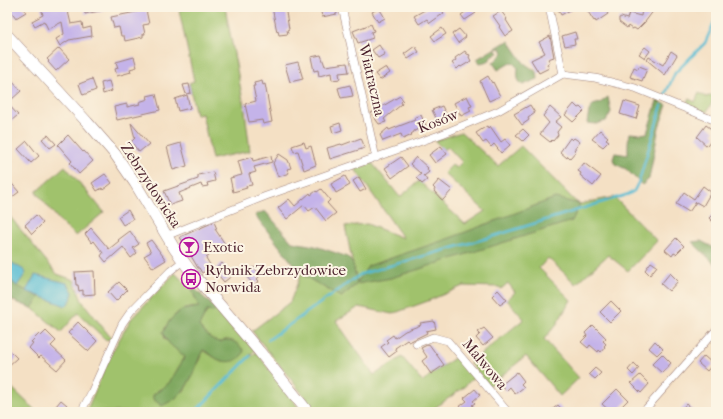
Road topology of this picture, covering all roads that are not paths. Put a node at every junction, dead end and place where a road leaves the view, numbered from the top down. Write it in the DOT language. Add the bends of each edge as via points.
graph roads {
  1 [pos="342,7"];
  2 [pos="549,7"];
  3 [pos="7,35"];
  4 [pos="563,74"];
  5 [pos="716,121"];
  6 [pos="376,158"];
  7 [pos="166,236"];
  8 [pos="183,261"];
  9 [pos="716,330"];
  10 [pos="416,344"];
  11 [pos="81,412"];
  12 [pos="308,412"];
  13 [pos="508,412"];
  14 [pos="643,412"];
  1 -- 6 [label="street, Wiatraczna"];
  2 -- 4 [label="street"];
  3 -- 7 [label="street, Zebrzydowicka" via="115,154"];
  4 -- 5 [label="street" via="635,88"];
  4 -- 6 [label="street, Kosów" via="498,111"];
  6 -- 7 [label="street, Kosów" via="266,196"];
  7 -- 8 [label="street, Zebrzydowicka"];
  8 -- 11 [label="street" via="136,306 122,324"];
  8 -- 12 [label="street, Zebrzydowicka"];
  9 -- 14 [label="street"];
  10 -- 13 [label="street, Malwowa" via="433,337 448,340"];
}
